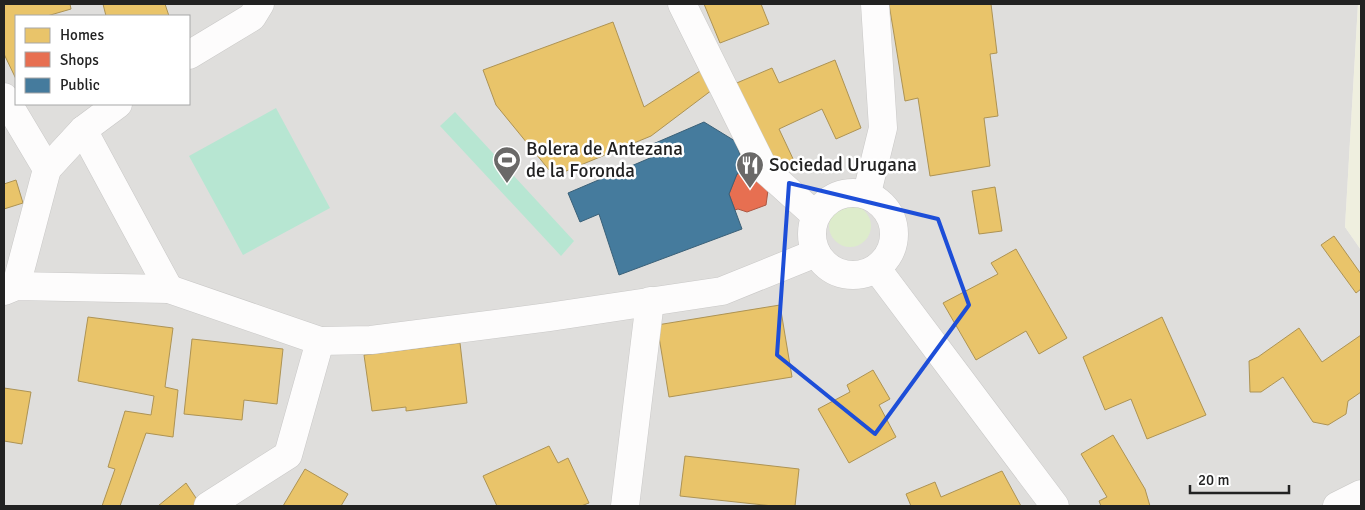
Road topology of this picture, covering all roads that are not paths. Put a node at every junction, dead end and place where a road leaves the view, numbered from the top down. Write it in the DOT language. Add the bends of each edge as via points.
graph roads {
  1 [pos="260,4"];
  2 [pos="682,4"];
  3 [pos="875,4"];
  4 [pos="190,54"];
  5 [pos="4,97"];
  6 [pos="117,105"];
  7 [pos="83,130"];
  8 [pos="46,169"];
  9 [pos="867,193"];
  10 [pos="815,215"];
  11 [pos="816,253"];
  12 [pos="876,269"];
  13 [pos="10,289"];
  14 [pos="169,289"];
  15 [pos="650,301"];
  16 [pos="320,340"];
  17 [pos="1361,494"];
  18 [pos="208,506"];
  19 [pos="625,506"];
  20 [pos="1055,506"];
  21 [pos="1337,506"];
  1 -- 4 [label="street" via="252,17"];
  2 -- 10 [label="street" via="764,169"];
  3 -- 9 [label="street" via="883,128"];
  5 -- 8 [label="street"];
  6 -- 7 [label="street"];
  7 -- 8 [label="street"];
  7 -- 14 [label="street"];
  8 -- 13 [label="street"];
  9 -- 10 [label="street" via="847,192 828,200"];
  9 -- 12 [label="street" via="886,206 895,228 891,251"];
  10 -- 11 [label="street" via="811,234"];
  11 -- 12 [label="street" via="827,266 842,274 860,275"];
  11 -- 15 [label="street" via="722,292"];
  12 -- 20 [label="street"];
  13 -- 14 [label="street"];
  14 -- 16 [label="street"];
  15 -- 16 [label="street" via="370,340"];
  15 -- 19 [label="street"];
  16 -- 18 [label="street" via="288,455"];
  17 -- 21 [label="street"];
}
